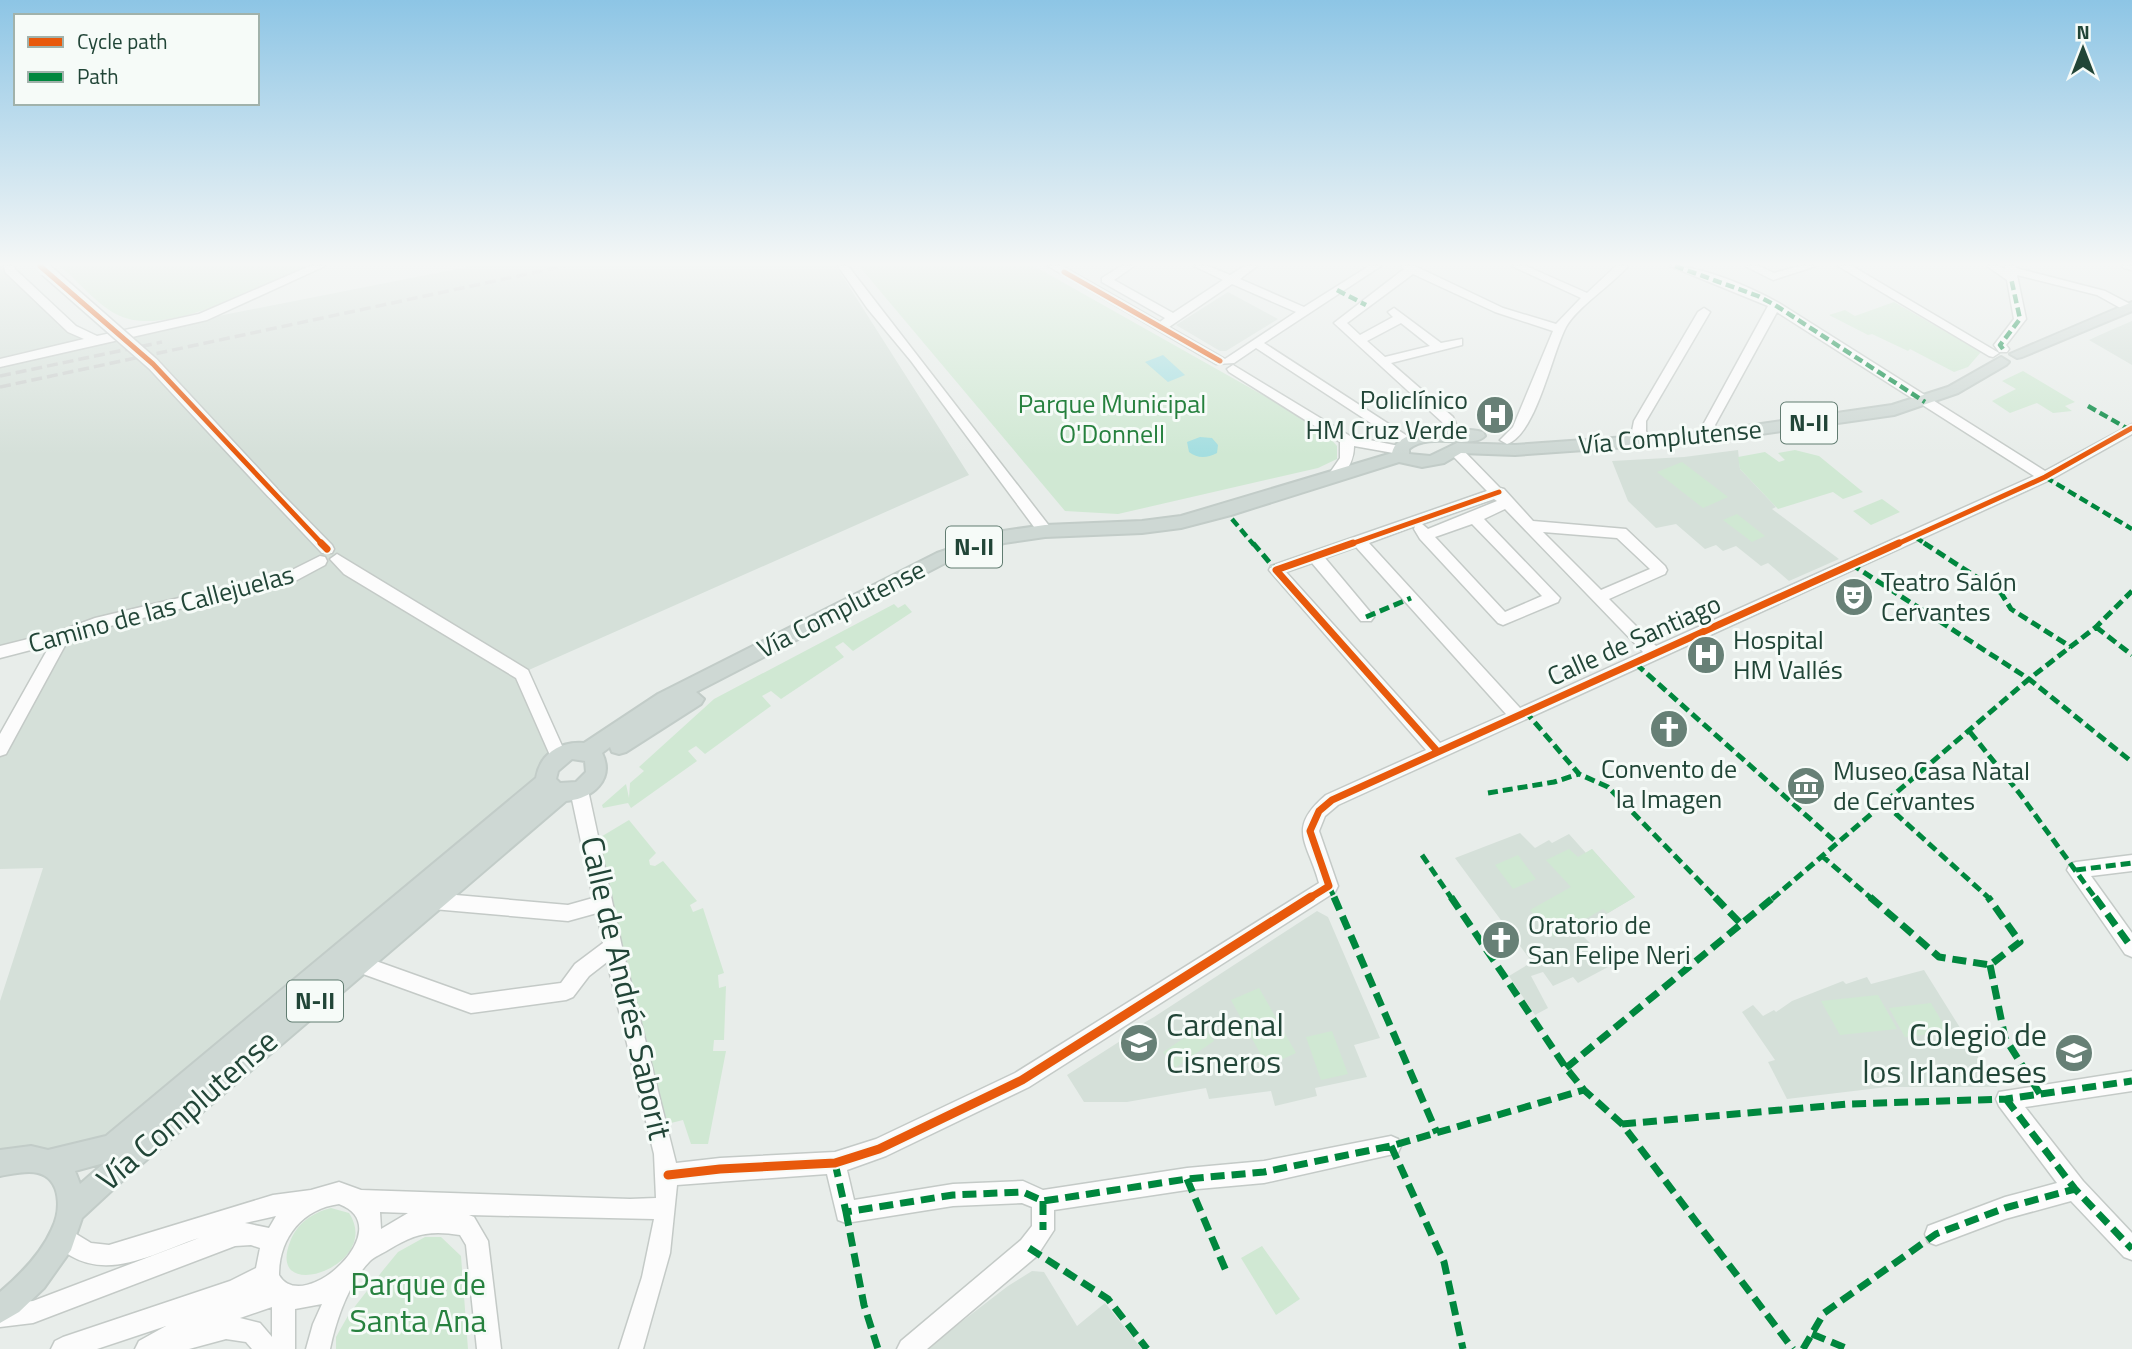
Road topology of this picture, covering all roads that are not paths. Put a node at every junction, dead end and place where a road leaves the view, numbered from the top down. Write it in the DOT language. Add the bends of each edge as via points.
graph roads {
  1 [pos="72,329"];
  2 [pos="113,329"];
  3 [pos="147,329"];
  4 [pos="891,329"];
  5 [pos="1164,329"];
  6 [pos="1277,329"];
  7 [pos="1347,329"];
  8 [pos="1376,329"];
  9 [pos="1415,329"];
  10 [pos="1560,329"];
  11 [pos="1694,329"];
  12 [pos="1761,329"];
  13 [pos="1811,329"];
  14 [pos="1958,329"];
  15 [pos="2012,329"];
  16 [pos="2071,329"];
  17 [pos="96,340"];
  18 [pos="1360,340"];
  19 [pos="1458,342"];
  20 [pos="1256,343"];
  21 [pos="1439,347"];
  22 [pos="2004,354"];
  23 [pos="1383,361"];
  24 [pos="0,363"];
  25 [pos="1228,363"];
  26 [pos="1925,402"];
  27 [pos="2132,428"];
  28 [pos="1712,436"];
  29 [pos="1346,440"];
  30 [pos="1507,440"];
  31 [pos="1644,442"];
  32 [pos="1453,445"];
  33 [pos="1536,447"];
  34 [pos="1490,449"];
  35 [pos="1404,452"];
  36 [pos="1474,469"];
  37 [pos="1336,474"];
  38 [pos="2045,477"];
  39 [pos="1503,497"];
  40 [pos="1474,518"];
  41 [pos="1415,522"];
  42 [pos="1530,526"];
  43 [pos="1045,531"];
  44 [pos="1425,534"];
  45 [pos="1359,541"];
  46 [pos="328,556"];
  47 [pos="1315,556"];
  48 [pos="1599,597"];
  49 [pos="1366,617"];
  50 [pos="62,636"];
  51 [pos="0,652"];
  52 [pos="1655,655"];
  53 [pos="1517,715"];
  54 [pos="0,749"];
  55 [pos="1438,752"];
  56 [pos="592,756"];
  57 [pos="559,757"];
  58 [pos="562,788"];
  59 [pos="2132,863"];
  60 [pos="433,901"];
  61 [pos="604,903"];
  62 [pos="613,947"];
  63 [pos="2132,948"];
  64 [pos="359,964"];
  65 [pos="2132,1081"];
  66 [pos="1391,1146"];
  67 [pos="0,1163"];
  68 [pos="47,1163"];
  69 [pos="835,1163"];
  70 [pos="668,1175"];
  71 [pos="2075,1189"];
  72 [pos="311,1200"];
  73 [pos="361,1201"];
  74 [pos="1043,1201"];
  75 [pos="469,1203"];
  76 [pos="665,1208"];
  77 [pos="71,1211"];
  78 [pos="407,1225"];
  79 [pos="1936,1234"];
  80 [pos="63,1237"];
  81 [pos="272,1240"];
  82 [pos="2132,1249"];
  83 [pos="364,1252"];
  84 [pos="267,1274"];
  85 [pos="349,1274"];
  86 [pos="283,1294"];
  87 [pos="0,1308"];
  88 [pos="0,1316"];
  89 [pos="63,1349"];
  90 [pos="148,1349"];
  91 [pos="267,1349"];
  92 [pos="283,1349"];
  93 [pos="318,1349"];
  94 [pos="489,1349"];
  95 [pos="631,1349"];
  96 [pos="909,1349"];
  1 -- 17 [label="street"];
  2 -- 46 [label="street, bridge" via="153,364"];
  3 -- 17 [label="street"];
  4 -- 43 [label="street"];
  5 -- 25 [label="street"];
  6 -- 20 [label="street"];
  7 -- 18 [label="street"];
  8 -- 18 [label="street"];
  9 -- 21 [label="street"];
  10 -- 30 [label="street" via="1519,429"];
  11 -- 31 [label="street" via="1640,421"];
  12 -- 28 [label="street" via="1709,425"];
  13 -- 26 [label="street"];
  14 -- 22 [label="street"];
  15 -- 22 [label="street" via="2000,345"];
  16 -- 22 [label="main road, Vía Complutense / N-II"];
  17 -- 24 [label="street"];
  18 -- 23 [label="street"];
  19 -- 21 [label="street"];
  20 -- 25 [label="street"];
  20 -- 35 [label="street"];
  21 -- 23 [label="street"];
  22 -- 26 [label="main road, Vía Complutense / N-II" via="1953,390"];
  23 -- 32 [label="street" via="1448,420"];
  25 -- 29 [label="street"];
  26 -- 28 [label="main road, Vía Complutense / N-II"];
  26 -- 38 [label="street"];
  27 -- 38 [label="street, Calle de Santiago"];
  28 -- 31 [label="main road, Vía Complutense / N-II"];
  29 -- 35 [label="street"];
  29 -- 37 [label="street" via="1348,456"];
  30 -- 32 [label="main road, Vía Complutense / N-II" via="1472,435"];
  30 -- 33 [label="main road, Vía Complutense / N-II"];
  31 -- 33 [label="main road, Vía Complutense / N-II"];
  32 -- 34 [label="main road, Vía Complutense / N-II"];
  32 -- 35 [label="main road" via="1429,461"];
  32 -- 35 [label="main road" via="1434,435"];
  32 -- 36 [label="street"];
  33 -- 34 [label="main road, Vía Complutense / N-II"];
  34 -- 36 [label="street"];
  35 -- 37 [label="main road, Vía Complutense / N-II"];
  35 -- 56 [label="main road, Vía Complutense / N-II" via="1232,519 1185,532 1048,541 950,566"];
  36 -- 39 [label="street"];
  37 -- 43 [label="main road, Vía Complutense / N-II" via="1181,522"];
  38 -- 52 [label="street, Calle de Santiago"];
  39 -- 40 [label="street"];
  39 -- 41 [label="street"];
  39 -- 42 [label="street"];
  40 -- 44 [label="street"];
  40 -- 44 [label="street" via="1553,598 1503,619"];
  41 -- 44 [label="street"];
  41 -- 45 [label="street"];
  42 -- 48 [label="street"];
  42 -- 48 [label="street" via="1622,533 1660,570"];
  43 -- 56 [label="main road, Vía Complutense / N-II" via="1003,537 943,557 665,699"];
  45 -- 47 [label="street"];
  45 -- 53 [label="street"];
  46 -- 50 [label="street, Camino de las Callejuelas" via="292,576"];
  46 -- 57 [label="street" via="522,674"];
  47 -- 49 [label="street"];
  47 -- 55 [label="street" via="1276,570"];
  48 -- 52 [label="street"];
  50 -- 51 [label="street, Camino de las Callejuelas"];
  50 -- 54 [label="street"];
  52 -- 53 [label="street, Calle de Santiago"];
  53 -- 55 [label="street, Calle de Santiago"];
  55 -- 69 [label="street, Calle de Santiago" via="1316,811 1309,825 1311,843 1329,886 1021,1080 879,1149"];
  56 -- 57 [label="main road, N-II" via="571,751"];
  56 -- 58 [label="main road, N-II" via="596,775"];
  57 -- 58 [label="main road, N-II" via="548,768"];
  58 -- 60 [label="main road, Vía Complutense / N-II"];
  58 -- 61 [label="street, Calle de Andrés Saborit"];
  58 -- 68 [label="main road, Vía Complutense / N-II" via="113,1147"];
  59 -- 63 [label="street" via="2076,870"];
  60 -- 61 [label="street" via="568,914"];
  60 -- 64 [label="main road, Vía Complutense / N-II"];
  61 -- 62 [label="street, Calle de Andrés Saborit"];
  62 -- 64 [label="street" via="582,970 566,991 471,1004"];
  62 -- 70 [label="street, Calle de Andrés Saborit"];
  64 -- 77 [label="main road, Vía Complutense / N-II"];
  65 -- 71 [label="street" via="2006,1099"];
  66 -- 74 [label="street" via="1264,1172"];
  67 -- 68 [label="main road, N-II" via="25,1159"];
  68 -- 77 [label="main road" via="64,1175 71,1191"];
  69 -- 70 [label="street"];
  69 -- 74 [label="street" via="846,1212 953,1195 1023,1192"];
  70 -- 76 [label="street, Calle de Andrés Saborit"];
  71 -- 79 [label="street"];
  71 -- 82 [label="street"];
  72 -- 73 [label="street" via="339,1193"];
  72 -- 80 [label="street" via="236,1215 103,1256"];
  72 -- 81 [label="street" via="282,1224"];
  73 -- 75 [label="street"];
  73 -- 83 [label="street" via="371,1223"];
  74 -- 96 [label="street" via="1044,1230 1030,1248"];
  75 -- 76 [label="street"];
  75 -- 78 [label="street"];
  76 -- 95 [label="street, Calle de Andrés Saborit" via="650,1290"];
  77 -- 80 [label="main road"];
  78 -- 83 [label="street"];
  78 -- 94 [label="street" via="466,1225 477,1241"];
  80 -- 87 [label="main road" via="31,1283"];
  81 -- 84 [label="street"];
  81 -- 88 [label="street" via="235,1235 33,1312"];
  83 -- 85 [label="street"];
  84 -- 86 [label="street"];
  84 -- 89 [label="street" via="235,1292"];
  85 -- 86 [label="street" via="316,1295 299,1298"];
  85 -- 93 [label="street" via="324,1324"];
  86 -- 90 [label="street" via="197,1321"];
  86 -- 92 [label="street"];
  90 -- 91 [label="street" via="226,1328 252,1331"];
}
